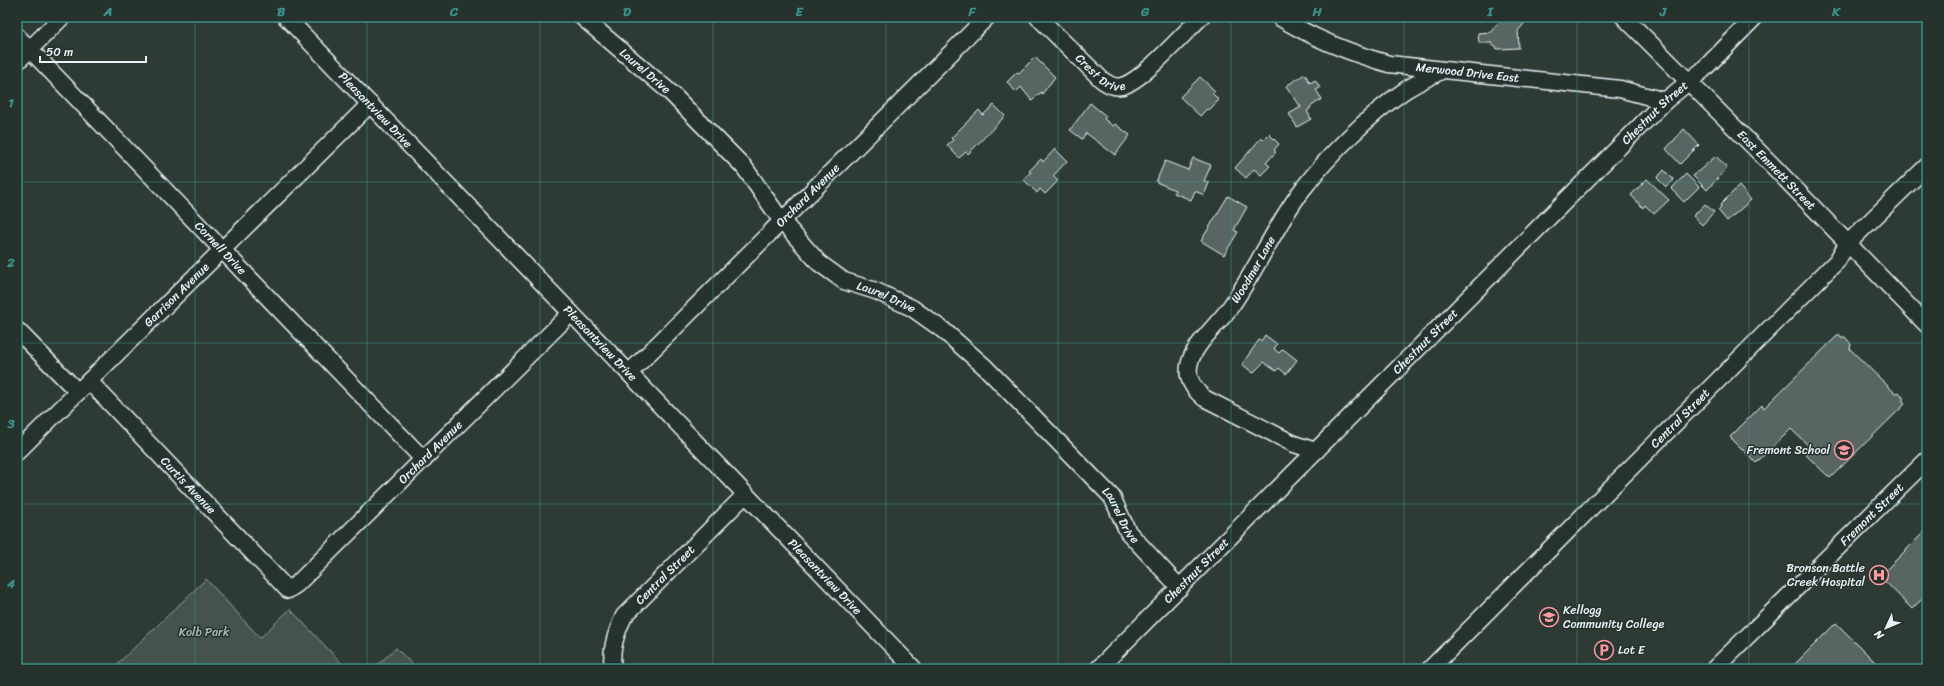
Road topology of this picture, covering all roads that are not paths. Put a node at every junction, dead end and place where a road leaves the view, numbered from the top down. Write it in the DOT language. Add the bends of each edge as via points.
graph roads {
  1 [pos="62,17"];
  2 [pos="286,17"];
  3 [pos="582,17"];
  4 [pos="987,17"];
  5 [pos="1038,17"];
  6 [pos="1201,17"];
  7 [pos="1279,17"];
  8 [pos="1624,17"];
  9 [pos="1755,17"];
  10 [pos="17,36"];
  11 [pos="30,49"];
  12 [pos="17,62"];
  13 [pos="1442,71"];
  14 [pos="1689,82"];
  15 [pos="1665,101"];
  16 [pos="370,104"];
  17 [pos="1927,166"];
  18 [pos="781,220"];
  19 [pos="1847,244"];
  20 [pos="223,251"];
  21 [pos="571,313"];
  22 [pos="1927,325"];
  23 [pos="17,330"];
  24 [pos="628,372"];
  25 [pos="83,386"];
  26 [pos="1316,451"];
  27 [pos="17,452"];
  28 [pos="424,460"];
  29 [pos="1927,460"];
  30 [pos="745,495"];
  31 [pos="1180,588"];
  32 [pos="288,590"];
  33 [pos="613,669"];
  34 [pos="914,669"];
  35 [pos="1098,669"];
  36 [pos="1430,669"];
  37 [pos="1714,669"];
  1 -- 11 [label="street"];
  2 -- 16 [label="street, Pleasantview Drive"];
  3 -- 18 [label="street, Laurel Drive" via="671,93 744,167"];
  4 -- 18 [label="street, Orchard Avenue"];
  5 -- 6 [label="street, Crest Drive" via="1102,80 1111,86 1121,87 1140,77"];
  7 -- 13 [label="street, Merwood Drive East" via="1303,32 1356,54 1389,64"];
  8 -- 14 [label="street, East Emmett Street"];
  9 -- 14 [label="street, Chestnut Street"];
  10 -- 11 [label="street, Cornell Drive"];
  11 -- 12 [label="street"];
  11 -- 20 [label="street, Cornell Drive"];
  13 -- 15 [label="street, Merwood Drive East" via="1620,88"];
  13 -- 26 [label="street, Woodmer Lane" via="1399,96 1356,132 1302,190 1232,306 1190,356 1191,380 1195,390 1204,398 1294,444"];
  14 -- 15 [label="street, Chestnut Street"];
  14 -- 19 [label="street, East Emmett Street"];
  15 -- 26 [label="street, Chestnut Street"];
  16 -- 20 [label="street, Garrison Avenue"];
  16 -- 21 [label="street, Pleasantview Drive"];
  17 -- 19 [label="street, Central Street"];
  18 -- 24 [label="street, Orchard Avenue"];
  18 -- 31 [label="street, Laurel Drive" via="819,263 844,281 876,291 912,308 943,330 986,367 1112,497 1128,532"];
  19 -- 22 [label="street, East Emmett Street"];
  19 -- 36 [label="street, Central Street" via="1837,261"];
  20 -- 25 [label="street, Garrison Avenue"];
  20 -- 28 [label="street, Cornell Drive"];
  21 -- 24 [label="street, Pleasantview Drive"];
  21 -- 28 [label="street, Orchard Avenue"];
  23 -- 25 [label="street, Curtis Avenue"];
  24 -- 30 [label="street, Pleasantview Drive"];
  25 -- 27 [label="street, Garrison Avenue"];
  25 -- 32 [label="street, Curtis Avenue"];
  26 -- 31 [label="street, Chestnut Street"];
  28 -- 32 [label="street, Orchard Avenue"];
  29 -- 37 [label="street, Fremont Street"];
  30 -- 33 [label="street, Central Street" via="624,616 615,635"];
  30 -- 34 [label="street, Pleasantview Drive"];
  31 -- 35 [label="street, Chestnut Street"];
}
